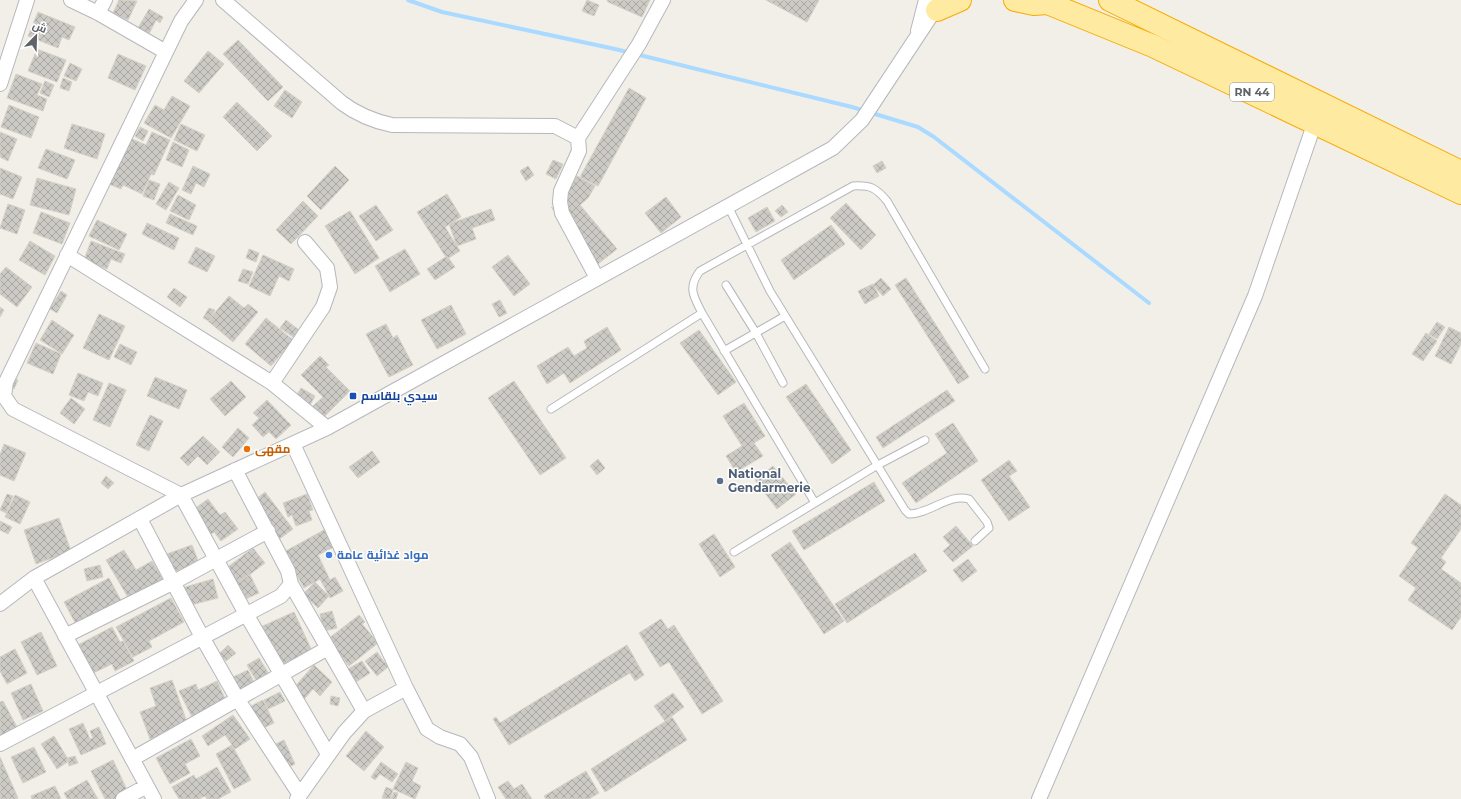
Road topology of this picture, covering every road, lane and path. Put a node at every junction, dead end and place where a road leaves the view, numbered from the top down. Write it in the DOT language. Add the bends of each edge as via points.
graph roads {
  1 [pos="26,0"];
  2 [pos="71,0"];
  3 [pos="105,0"];
  4 [pos="196,0"];
  5 [pos="223,0"];
  6 [pos="663,0"];
  7 [pos="960,0"];
  8 [pos="1015,0"];
  9 [pos="1110,0"];
  10 [pos="1044,2"];
  11 [pos="930,3"];
  12 [pos="98,13"];
  13 [pos="166,52"];
  14 [pos="0,84"];
  15 [pos="1315,122"];
  16 [pos="578,138"];
  17 [pos="1461,172"];
  18 [pos="1461,194"];
  19 [pos="728,206"];
  20 [pos="305,242"];
  21 [pos="747,244"];
  22 [pos="67,255"];
  23 [pos="597,278"];
  24 [pos="726,285"];
  25 [pos="702,314"];
  26 [pos="785,316"];
  27 [pos="756,333"];
  28 [pos="724,351"];
  29 [pos="985,370"];
  30 [pos="272,383"];
  31 [pos="783,383"];
  32 [pos="550,409"];
  33 [pos="327,428"];
  34 [pos="925,440"];
  35 [pos="293,444"];
  36 [pos="876,466"];
  37 [pos="236,470"];
  38 [pos="181,495"];
  39 [pos="815,502"];
  40 [pos="140,518"];
  41 [pos="268,531"];
  42 [pos="975,541"];
  43 [pos="734,552"];
  44 [pos="216,560"];
  45 [pos="34,578"];
  46 [pos="174,582"];
  47 [pos="291,584"];
  48 [pos="0,604"];
  49 [pos="246,614"];
  50 [pos="65,636"];
  51 [pos="202,637"];
  52 [pos="328,648"];
  53 [pos="282,676"];
  54 [pos="406,688"];
  55 [pos="95,693"];
  56 [pos="238,700"];
  57 [pos="364,711"];
  58 [pos="0,744"];
  59 [pos="328,754"];
  60 [pos="132,759"];
  61 [pos="147,786"];
  62 [pos="298,797"];
  63 [pos="123,799"];
  64 [pos="154,799"];
  65 [pos="488,799"];
  66 [pos="1039,799"];
  1 -- 14 [label="street"];
  2 -- 12 [label="street"];
  3 -- 12 [label="street"];
  4 -- 13 [label="street" via="181,20"];
  5 -- 16 [label="street" via="342,103 374,122 399,126 555,126"];
  6 -- 16 [label="street" via="639,44"];
  7 -- 11 [label="highway"];
  8 -- 10 [label="highway" via="1034,4"];
  9 -- 17 [label="highway, RN 44"];
  10 -- 15 [label="highway, RN 44" via="1153,46"];
  11 -- 19 [label="street" via="917,36 862,120 833,148"];
  12 -- 13 [label="street"];
  13 -- 22 [label="street"];
  15 -- 18 [label="highway, RN 44"];
  15 -- 66 [label="street" via="1255,296"];
  16 -- 23 [label="street" via="579,151 561,191 560,202 562,213"];
  19 -- 21 [label="lane"];
  19 -- 23 [label="street"];
  20 -- 30 [label="street" via="326,268 330,287 323,307"];
  21 -- 25 [label="lane" via="700,271 694,279 693,295"];
  21 -- 26 [label="lane"];
  21 -- 29 [label="lane" via="853,186 864,185 877,189 887,201"];
  22 -- 30 [label="street"];
  22 -- 38 [label="street" via="6,382 4,396 13,409"];
  23 -- 33 [label="street"];
  24 -- 27 [label="lane"];
  25 -- 28 [label="lane"];
  25 -- 32 [label="lane"];
  26 -- 27 [label="lane"];
  26 -- 36 [label="lane"];
  27 -- 28 [label="lane"];
  27 -- 31 [label="lane"];
  28 -- 39 [label="lane"];
  30 -- 33 [label="street"];
  33 -- 35 [label="street"];
  34 -- 36 [label="lane"];
  35 -- 37 [label="street"];
  35 -- 54 [label="street"];
  36 -- 39 [label="lane"];
  36 -- 42 [label="lane" via="909,514 924,512 956,498 964,497 973,502 989,528"];
  37 -- 38 [label="street"];
  37 -- 41 [label="street"];
  38 -- 40 [label="street"];
  38 -- 44 [label="street"];
  39 -- 43 [label="lane"];
  40 -- 45 [label="street"];
  40 -- 46 [label="street"];
  41 -- 44 [label="street"];
  41 -- 47 [label="street" via="288,571"];
  44 -- 46 [label="street"];
  44 -- 49 [label="street"];
  45 -- 48 [label="street"];
  45 -- 50 [label="street"];
  46 -- 50 [label="street"];
  46 -- 51 [label="street"];
  47 -- 49 [label="street" via="281,596"];
  47 -- 52 [label="street"];
  49 -- 51 [label="street"];
  49 -- 53 [label="street"];
  50 -- 55 [label="street"];
  51 -- 55 [label="street"];
  51 -- 56 [label="street"];
  52 -- 53 [label="street"];
  52 -- 57 [label="street"];
  53 -- 56 [label="street"];
  53 -- 59 [label="street"];
  54 -- 57 [label="street"];
  54 -- 65 [label="street" via="427,729 460,744 471,757"];
  55 -- 58 [label="street"];
  55 -- 60 [label="street"];
  56 -- 60 [label="street"];
  56 -- 62 [label="street"];
  57 -- 59 [label="street"];
  59 -- 62 [label="street"];
  60 -- 61 [label="street"];
  61 -- 63 [label="street"];
  61 -- 64 [label="street"];
}
